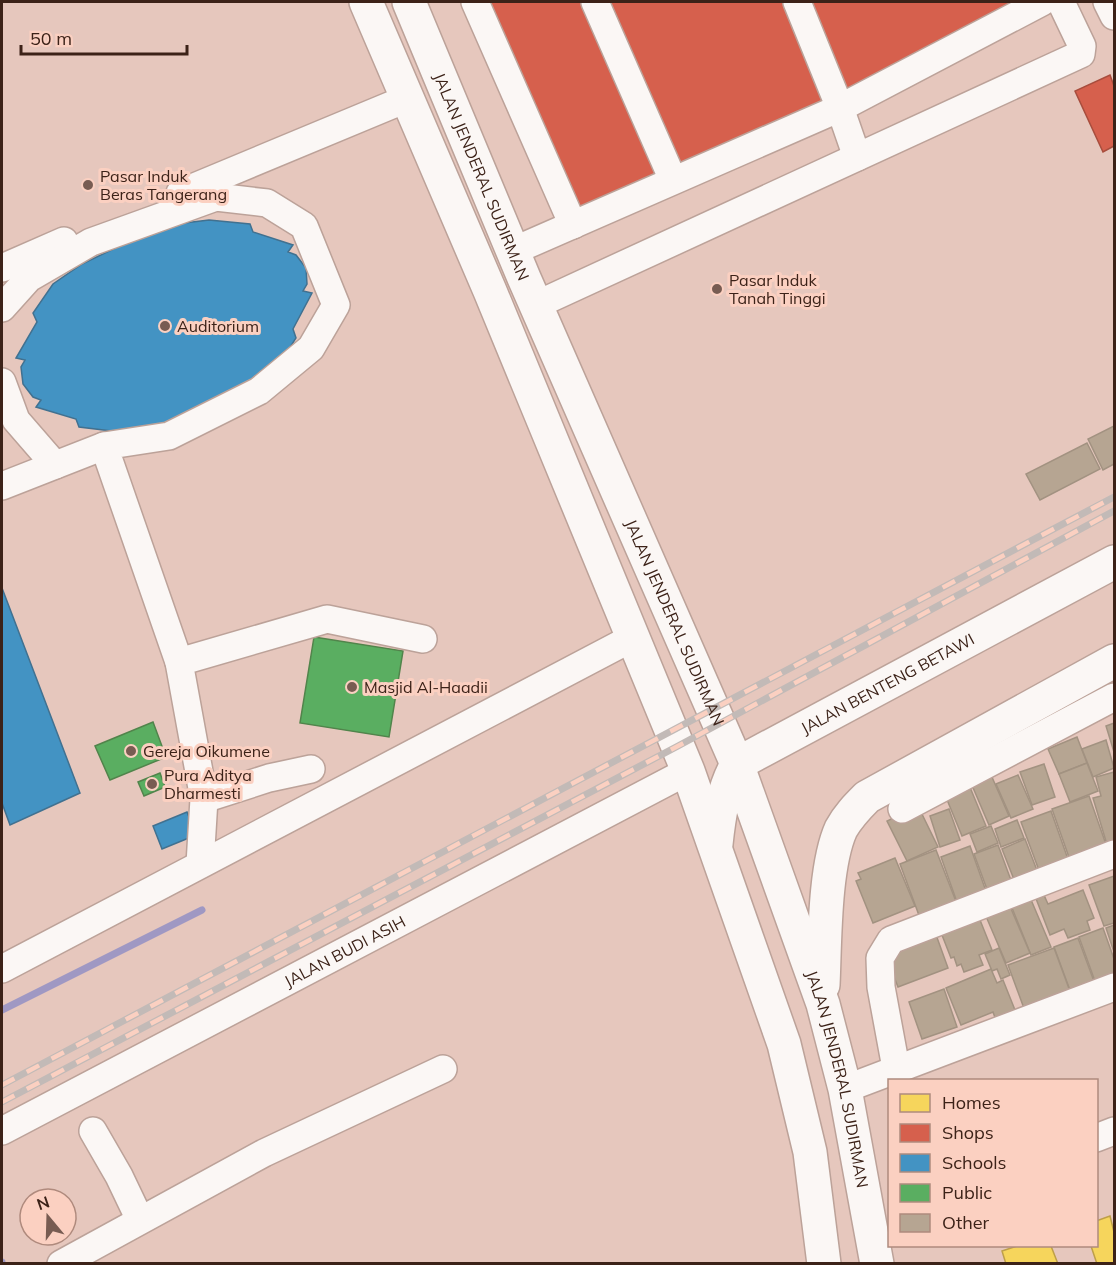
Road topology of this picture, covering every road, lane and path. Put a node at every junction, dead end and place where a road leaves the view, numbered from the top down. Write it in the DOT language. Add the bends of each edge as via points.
graph roads {
  1 [pos="366,2"];
  2 [pos="409,2"];
  3 [pos="475,2"];
  4 [pos="595,2"];
  5 [pos="797,2"];
  6 [pos="1042,2"];
  7 [pos="1061,2"];
  8 [pos="1107,2"];
  9 [pos="1114,16"];
  10 [pos="406,99"];
  11 [pos="840,108"];
  12 [pos="857,157"];
  13 [pos="673,180"];
  14 [pos="573,225"];
  15 [pos="513,250"];
  16 [pos="2,268"];
  17 [pos="536,305"];
  18 [pos="2,308"];
  19 [pos="2,382"];
  20 [pos="104,446"];
  21 [pos="55,465"];
  22 [pos="2,486"];
  23 [pos="1114,562"];
  24 [pos="634,637"];
  25 [pos="423,639"];
  26 [pos="1114,661"];
  27 [pos="179,662"];
  28 [pos="1114,697"];
  29 [pos="737,764"];
  30 [pos="311,769"];
  31 [pos="688,771"];
  32 [pos="204,799"];
  33 [pos="902,809"];
  34 [pos="716,849"];
  35 [pos="1114,854"];
  36 [pos="200,864"];
  37 [pos="810,967"];
  38 [pos="2,969"];
  39 [pos="762,983"];
  40 [pos="1114,987"];
  41 [pos="823,1004"];
  42 [pos="896,1068"];
  43 [pos="443,1069"];
  44 [pos="844,1089"];
  45 [pos="2,1131"];
  46 [pos="93,1131"];
  47 [pos="1114,1131"];
  48 [pos="1098,1137"];
  49 [pos="880,1217"];
  50 [pos="140,1220"];
  51 [pos="61,1263"];
  52 [pos="824,1263"];
  53 [pos="878,1263"];
  1 -- 10 [label="main road"];
  2 -- 15 [label="main road, JALAN JENDERAL SUDIRMAN"];
  3 -- 14 [label="street"];
  4 -- 13 [label="street"];
  5 -- 11 [label="street"];
  6 -- 11 [label="street"];
  7 -- 12 [label="street" via="1082,46 1081,54"];
  8 -- 9 [label="street"];
  10 -- 16 [label="street"];
  10 -- 24 [label="main road"];
  11 -- 12 [label="street"];
  11 -- 13 [label="street"];
  12 -- 17 [label="street"];
  13 -- 14 [label="street"];
  14 -- 15 [label="street"];
  15 -- 17 [label="main road, JALAN JENDERAL SUDIRMAN"];
  17 -- 29 [label="main road, JALAN JENDERAL SUDIRMAN"];
  18 -- 20 [label="street" via="29,278 91,242 216,197 267,202 304,226 336,305 311,348 260,392 169,436"];
  19 -- 21 [label="street" via="16,420"];
  20 -- 21 [label="street"];
  20 -- 27 [label="street"];
  21 -- 22 [label="street"];
  23 -- 29 [label="main road, JALAN BENTENG BETAWI"];
  24 -- 31 [label="main road"];
  24 -- 36 [label="street"];
  25 -- 27 [label="street" via="327,619"];
  26 -- 41 [label="main road" via="867,797 852,812 833,853"];
  27 -- 32 [label="street"];
  28 -- 33 [label="street"];
  29 -- 34 [label="main road" via="720,811"];
  29 -- 37 [label="main road, JALAN JENDERAL SUDIRMAN"];
  30 -- 32 [label="street"];
  31 -- 34 [label="main road"];
  31 -- 45 [label="street, JALAN BUDI ASIH"];
  32 -- 36 [label="street"];
  34 -- 39 [label="main road"];
  35 -- 42 [label="street" via="891,940 880,958 880,987"];
  36 -- 38 [label="street"];
  37 -- 39 [label="main road"];
  37 -- 41 [label="main road, JALAN JENDERAL SUDIRMAN"];
  39 -- 52 [label="main road" via="784,1044 810,1152"];
  40 -- 42 [label="street"];
  41 -- 44 [label="main road, JALAN JENDERAL SUDIRMAN"];
  42 -- 44 [label="street"];
  43 -- 50 [label="street" via="264,1153"];
  44 -- 49 [label="main road, JALAN JENDERAL SUDIRMAN"];
  46 -- 50 [label="street"];
  47 -- 48 [label="street"];
  49 -- 53 [label="main road, JALAN JENDERAL SUDIRMAN"];
  50 -- 51 [label="street"];
}
